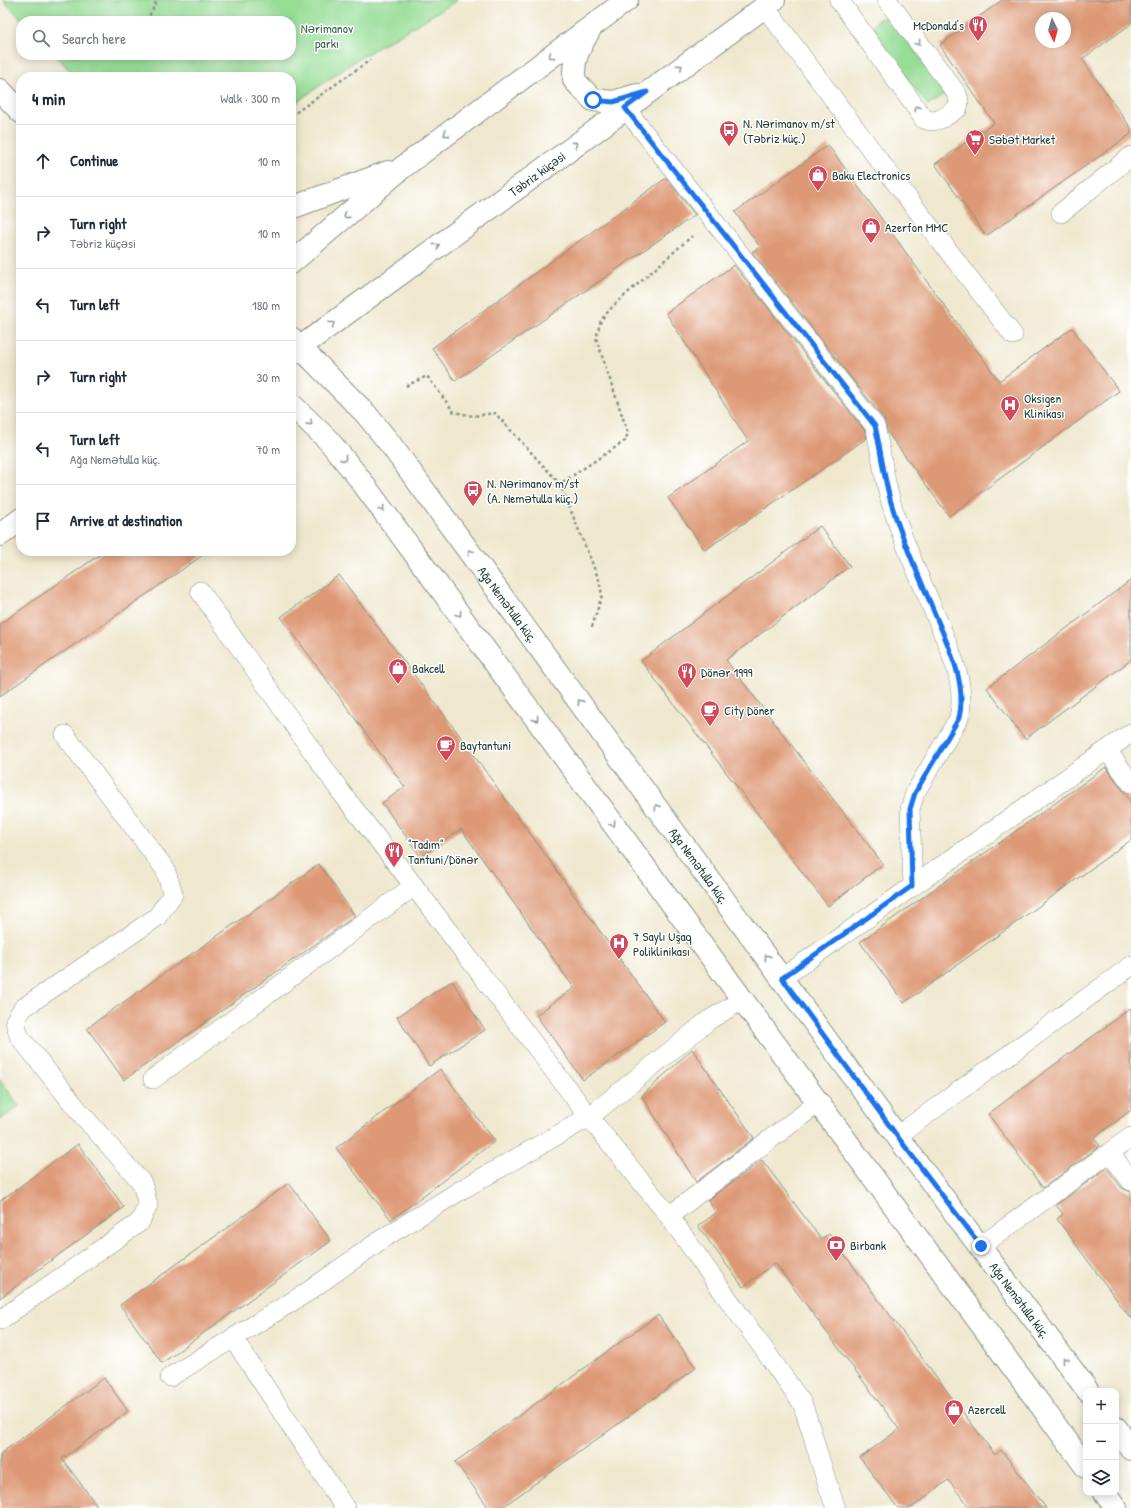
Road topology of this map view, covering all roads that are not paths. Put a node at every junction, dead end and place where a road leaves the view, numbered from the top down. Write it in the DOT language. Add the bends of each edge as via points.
graph roads {
  1 [pos="627,0"];
  2 [pos="839,0"];
  3 [pos="887,0"];
  4 [pos="769,3"];
  5 [pos="592,25"];
  6 [pos="0,90"];
  7 [pos="647,92"];
  8 [pos="16,107"];
  9 [pos="625,108"];
  10 [pos="1131,156"];
  11 [pos="403,167"];
  12 [pos="296,206"];
  13 [pos="1061,213"];
  14 [pos="296,259"];
  15 [pos="1013,335"];
  16 [pos="296,345"];
  17 [pos="296,348"];
  18 [pos="296,409"];
  19 [pos="16,523"];
  20 [pos="0,535"];
  21 [pos="200,591"];
  22 [pos="1131,733"];
  23 [pos="65,735"];
  24 [pos="1107,750"];
  25 [pos="1131,783"];
  26 [pos="414,886"];
  27 [pos="912,886"];
  28 [pos="1131,966"];
  29 [pos="782,978"];
  30 [pos="742,1000"];
  31 [pos="153,1079"];
  32 [pos="818,1103"];
  33 [pos="589,1118"];
  34 [pos="897,1136"];
  35 [pos="1131,1137"];
  36 [pos="1110,1152"];
  37 [pos="1131,1181"];
  38 [pos="669,1216"];
  39 [pos="981,1246"];
  40 [pos="0,1320"];
  41 [pos="232,1338"];
  42 [pos="170,1377"];
  43 [pos="1086,1388"];
  44 [pos="1119,1432"];
  45 [pos="1131,1448"];
  46 [pos="1083,1463"];
  47 [pos="1107,1496"];
  48 [pos="345,1508"];
  49 [pos="836,1508"];
  50 [pos="1116,1508"];
  1 -- 5 [label="main road"];
  3 -- 2 [label="lane, one-way" via="959,101 958,108 938,121 924,119"];
  7 -- 4 [label="main road, Təbriz küçəsi, one-way"];
  4 -- 15 [label="lane" via="893,179"];
  5 -- 7 [label="main road" via="576,53 574,80 593,100 613,102"];
  5 -- 11 [label="main road, one-way"];
  6 -- 8 [label="main road"];
  7 -- 9 [label="main road, Təbriz küçəsi"];
  16 -- 9 [label="main road, Təbriz küçəsi, one-way"];
  9 -- 27 [label="lane" via="875,426 894,513 951,653 961,690 962,705 959,718 915,793 910,809"];
  10 -- 13 [label="lane"];
  11 -- 12 [label="main road"];
  11 -- 14 [label="main road, one-way"];
  29 -- 17 [label="main road, Ağa Nemətulla küç., one-way" via="391,445 366,414"];
  18 -- 30 [label="main road, one-way" via="329,441 359,478"];
  19 -- 20 [label="main road"];
  21 -- 26 [label="lane" via="341,792"];
  22 -- 24 [label="lane"];
  23 -- 40 [label="lane" via="165,869 173,894 157,917 23,1008 15,1021 19,1036 78,1110 142,1183 148,1205 140,1222"];
  24 -- 25 [label="lane"];
  24 -- 27 [label="lane"];
  26 -- 31 [label="lane"];
  26 -- 33 [label="lane"];
  27 -- 29 [label="lane"];
  28 -- 34 [label="lane"];
  29 -- 34 [label="main road, Ağa Nemətulla küç."];
  30 -- 32 [label="main road"];
  30 -- 33 [label="lane" via="709,1020"];
  32 -- 38 [label="lane"];
  32 -- 46 [label="main road"];
  33 -- 38 [label="lane"];
  33 -- 41 [label="lane" via="461,1190"];
  34 -- 39 [label="main road, Ağa Nemətulla küç."];
  35 -- 36 [label="lane"];
  36 -- 37 [label="lane"];
  36 -- 39 [label="lane"];
  38 -- 49 [label="lane" via="802,1403"];
  43 -- 39 [label="main road, Ağa Nemətulla küç., one-way"];
  41 -- 42 [label="lane"];
  41 -- 48 [label="lane"];
  44 -- 45 [label="main road"];
  47 -- 50 [label="main road"];
}
